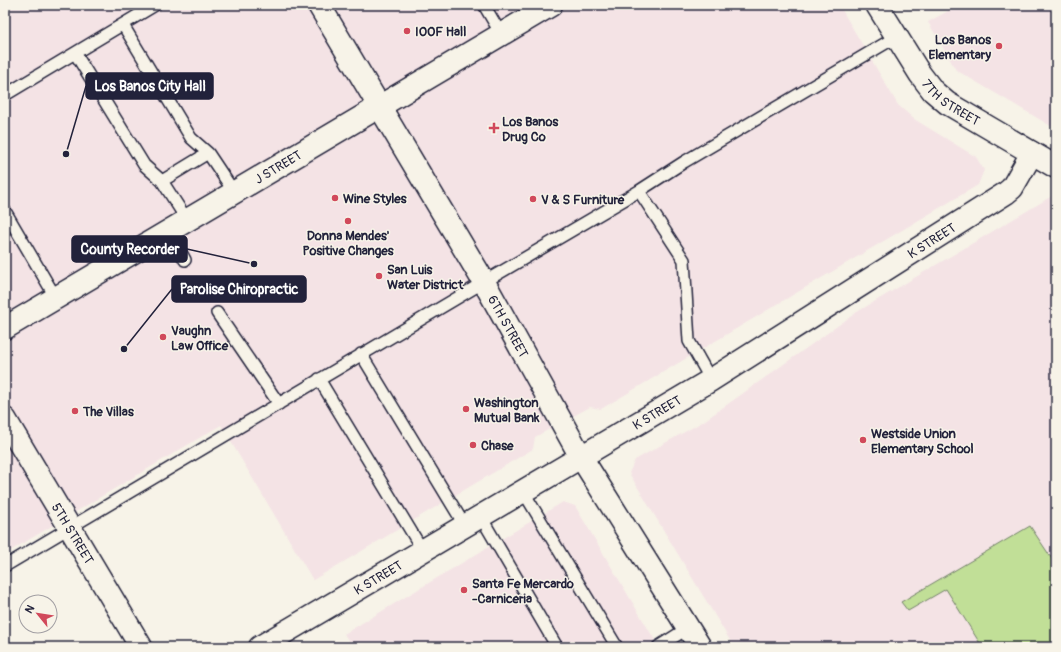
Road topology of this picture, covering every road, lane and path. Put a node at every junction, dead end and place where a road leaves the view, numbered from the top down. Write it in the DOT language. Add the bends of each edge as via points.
graph roads {
  1 [pos="155,5"];
  2 [pos="319,5"];
  3 [pos="484,5"];
  4 [pos="877,5"];
  5 [pos="542,7"];
  6 [pos="123,25"];
  7 [pos="501,34"];
  8 [pos="896,37"];
  9 [pos="76,53"];
  10 [pos="5,95"];
  11 [pos="379,106"];
  12 [pos="208,153"];
  13 [pos="1032,153"];
  14 [pos="1056,166"];
  15 [pos="162,181"];
  16 [pos="639,191"];
  17 [pos="234,192"];
  18 [pos="5,211"];
  19 [pos="178,226"];
  20 [pos="185,260"];
  21 [pos="484,282"];
  22 [pos="56,298"];
  23 [pos="217,313"];
  24 [pos="7,322"];
  25 [pos="362,354"];
  26 [pos="319,380"];
  27 [pos="711,380"];
  28 [pos="279,404"];
  29 [pos="5,419"];
  30 [pos="581,457"];
  31 [pos="523,491"];
  32 [pos="473,521"];
  33 [pos="70,528"];
  34 [pos="423,551"];
  35 [pos="5,566"];
  36 [pos="688,628"];
  37 [pos="141,647"];
  38 [pos="260,647"];
  39 [pos="557,647"];
  40 [pos="617,647"];
  41 [pos="658,647"];
  42 [pos="700,647"];
  1 -- 6 [label="lane"];
  2 -- 11 [label="street, 6TH STREET"];
  3 -- 7 [label="lane"];
  4 -- 8 [label="street, 7TH STREET"];
  5 -- 7 [label="street, J STREET"];
  6 -- 9 [label="lane"];
  6 -- 12 [label="lane" via="191,138"];
  7 -- 11 [label="street, J STREET"];
  8 -- 13 [label="street, 7TH STREET" via="933,91 947,103"];
  8 -- 16 [label="lane"];
  9 -- 10 [label="lane"];
  9 -- 15 [label="lane" via="144,166"];
  11 -- 17 [label="street, J STREET"];
  11 -- 21 [label="street, 6TH STREET"];
  12 -- 15 [label="lane"];
  12 -- 17 [label="lane"];
  13 -- 14 [label="street, 7TH STREET"];
  13 -- 27 [label="street, K STREET" via="1012,188 1006,193"];
  15 -- 19 [label="lane"];
  16 -- 21 [label="lane"];
  16 -- 27 [label="lane" via="684,260 689,341"];
  17 -- 19 [label="street, J STREET"];
  18 -- 22 [label="lane"];
  19 -- 20 [label="lane"];
  19 -- 22 [label="street, J STREET"];
  21 -- 25 [label="lane"];
  21 -- 30 [label="street, 6TH STREET"];
  22 -- 24 [label="street, J STREET"];
  23 -- 28 [label="lane"];
  25 -- 26 [label="lane"];
  25 -- 32 [label="lane"];
  26 -- 28 [label="lane"];
  26 -- 34 [label="lane"];
  27 -- 30 [label="street, K STREET"];
  28 -- 33 [label="lane"];
  29 -- 33 [label="street, 5TH STREET"];
  30 -- 31 [label="street, K STREET"];
  30 -- 36 [label="street, 6TH STREET"];
  31 -- 32 [label="street, K STREET"];
  31 -- 40 [label="lane"];
  32 -- 34 [label="street, K STREET"];
  32 -- 39 [label="lane"];
  33 -- 35 [label="lane"];
  33 -- 37 [label="street, 5TH STREET"];
  34 -- 38 [label="street, K STREET"];
  36 -- 41 [label="lane"];
  36 -- 42 [label="street, 6TH STREET"];
}
